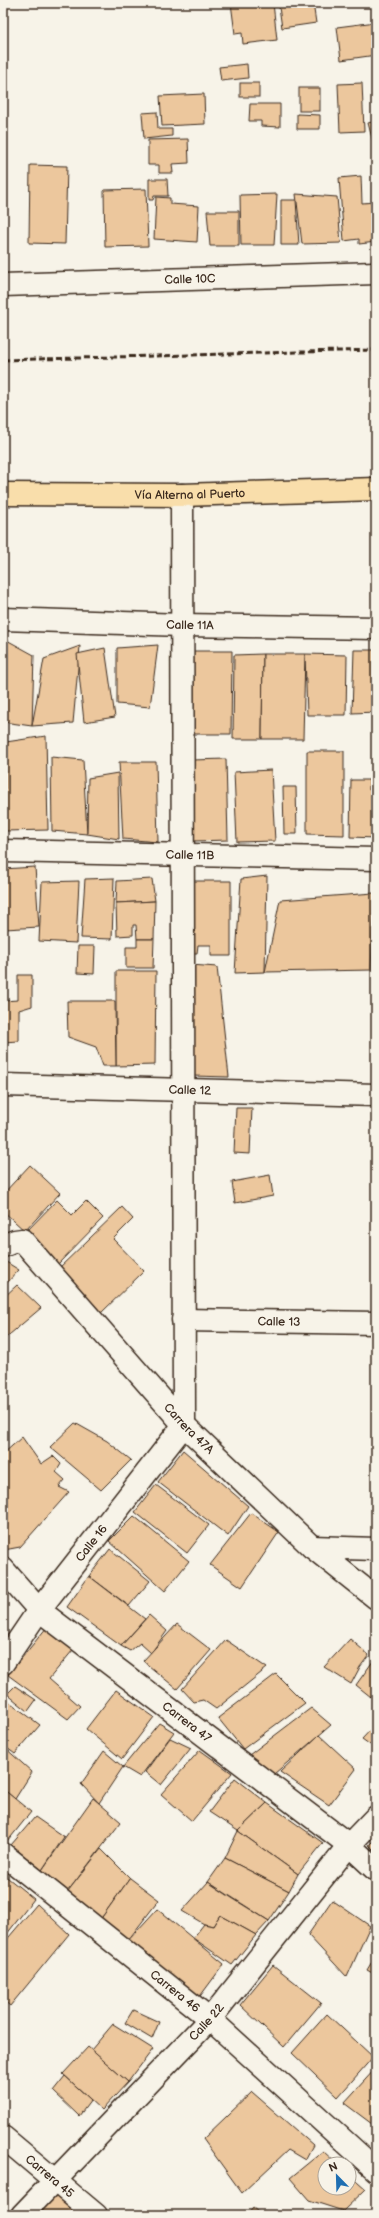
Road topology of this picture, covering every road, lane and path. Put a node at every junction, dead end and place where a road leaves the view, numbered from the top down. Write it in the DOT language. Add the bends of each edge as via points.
graph roads {
  1 [pos="376,273"];
  2 [pos="3,285"];
  3 [pos="376,489"];
  4 [pos="3,494"];
  5 [pos="182,495"];
  6 [pos="3,618"];
  7 [pos="182,625"];
  8 [pos="376,628"];
  9 [pos="3,850"];
  10 [pos="182,855"];
  11 [pos="376,859"];
  12 [pos="3,1085"];
  13 [pos="182,1090"];
  14 [pos="376,1094"];
  15 [pos="12,1243"];
  16 [pos="183,1320"];
  17 [pos="376,1323"];
  18 [pos="184,1425"];
  19 [pos="312,1548"];
  20 [pos="376,1549"];
  21 [pos="3,1569"];
  22 [pos="376,1598"];
  23 [pos="39,1610"];
  24 [pos="3,1663"];
  25 [pos="376,1817"];
  26 [pos="350,1845"];
  27 [pos="3,1854"];
  28 [pos="376,1870"];
  29 [pos="210,2019"];
  30 [pos="3,2137"];
  31 [pos="376,2170"];
  32 [pos="56,2180"];
  33 [pos="22,2215"];
  34 [pos="96,2215"];
  1 -- 2 [label="street, Calle 10C"];
  3 -- 5 [label="main road, Vía Alterna al Puerto"];
  4 -- 5 [label="main road, Vía Alterna al Puerto"];
  5 -- 7 [label="street"];
  6 -- 7 [label="street, Calle 11A"];
  7 -- 8 [label="street, Calle 11A"];
  7 -- 10 [label="street"];
  9 -- 10 [label="street, Calle 11B"];
  10 -- 11 [label="street, Calle 11B"];
  10 -- 13 [label="street"];
  12 -- 13 [label="street, Calle 12"];
  13 -- 14 [label="street, Calle 12"];
  13 -- 16 [label="street"];
  15 -- 18 [label="street, Carrera 47A"];
  16 -- 17 [label="street, Calle 13"];
  16 -- 18 [label="street"];
  18 -- 19 [label="street, Carrera 47A"];
  18 -- 23 [label="street, Calle 16"];
  19 -- 20 [label="street"];
  19 -- 22 [label="street, Carrera 47A"];
  21 -- 23 [label="street, Carrera 47"];
  23 -- 24 [label="street, Calle 16"];
  23 -- 26 [label="street, Carrera 47"];
  25 -- 26 [label="street, Calle 22"];
  26 -- 28 [label="street, Carrera 47"];
  26 -- 29 [label="street, Calle 22"];
  27 -- 29 [label="street, Carrera 46"];
  29 -- 31 [label="street, Carrera 46"];
  29 -- 32 [label="street, Calle 22"];
  30 -- 32 [label="street, Carrera 45"];
  32 -- 33 [label="street, Calle 22"];
  32 -- 34 [label="street, Carrera 45"];
}
